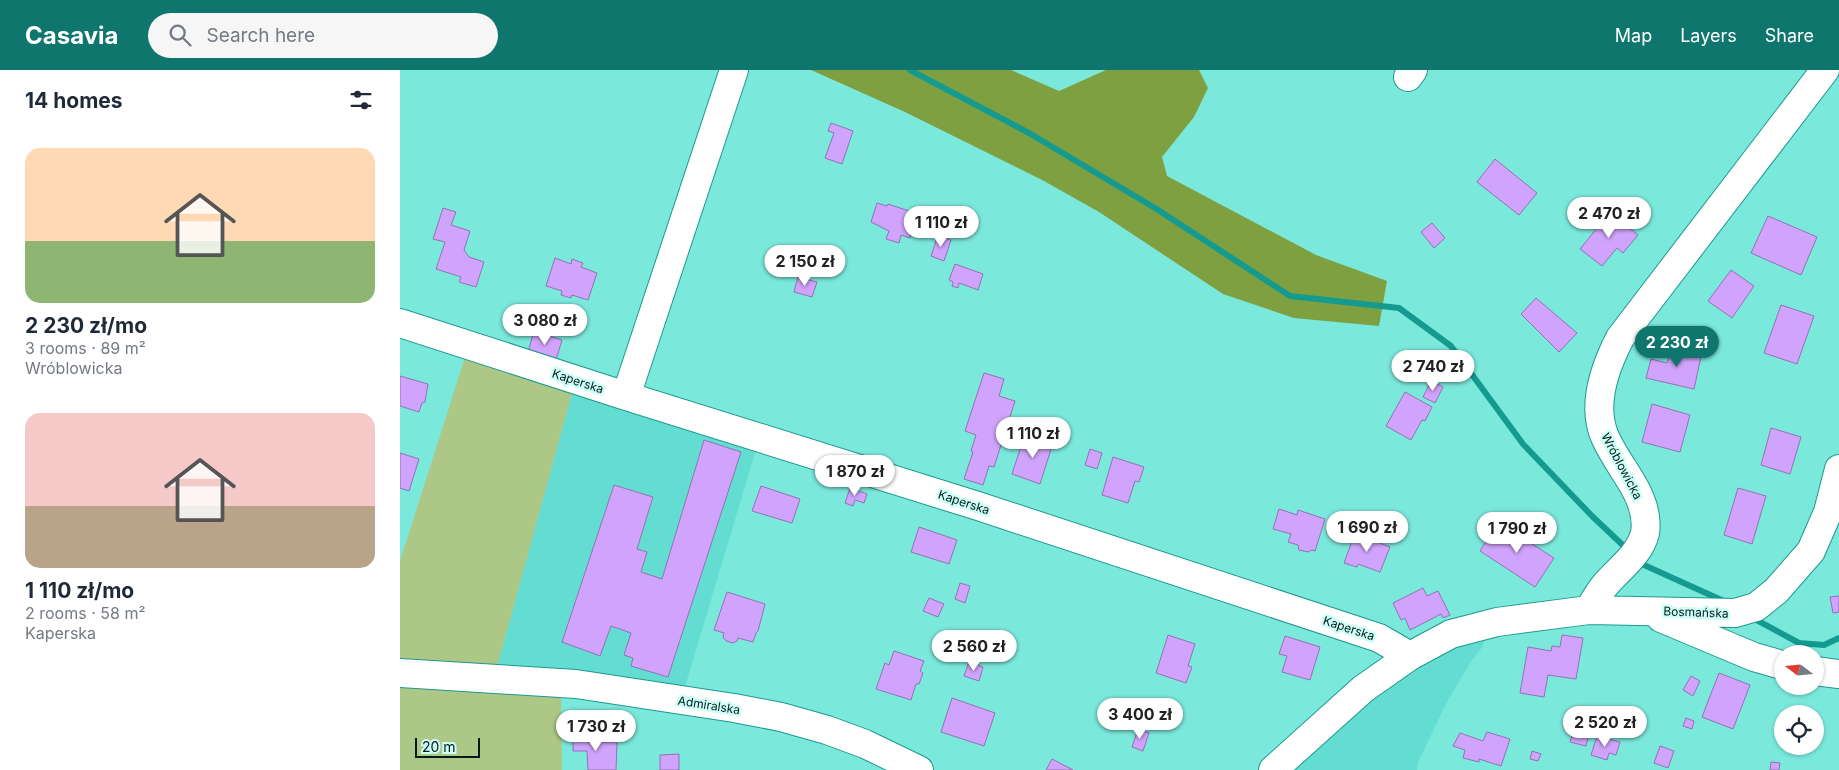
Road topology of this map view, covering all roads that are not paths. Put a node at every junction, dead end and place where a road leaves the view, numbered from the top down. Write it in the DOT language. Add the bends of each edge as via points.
graph roads {
  1 [pos="734,70"];
  2 [pos="1822,71"];
  3 [pos="400,323"];
  4 [pos="626,396"];
  5 [pos="1839,469"];
  6 [pos="1589,610"];
  7 [pos="1641,610"];
  8 [pos="1410,656"];
  9 [pos="1774,663"];
  10 [pos="1824,672"];
  11 [pos="400,673"];
  12 [pos="1839,674"];
  13 [pos="919,770"];
  14 [pos="1273,770"];
  1 -- 4 [label="street"];
  2 -- 6 [label="street, Wróblowicka" via="1620,338 1610,358 1600,398 1604,436 1641,500 1645,533"];
  3 -- 4 [label="street, Kaperska"];
  4 -- 8 [label="street, Kaperska" via="987,509 1380,638"];
  5 -- 7 [label="street, Bosmańska" via="1828,512 1811,552 1776,592 1746,610"];
  6 -- 7 [label="street, Bosmańska"];
  6 -- 8 [label="street" via="1476,627 1451,634"];
  7 -- 9 [label="street"];
  8 -- 14 [label="street" via="1363,689"];
  10 -- 12 [label="street"];
  11 -- 13 [label="street, Admiralska" via="576,684 734,708 827,730"];
}
